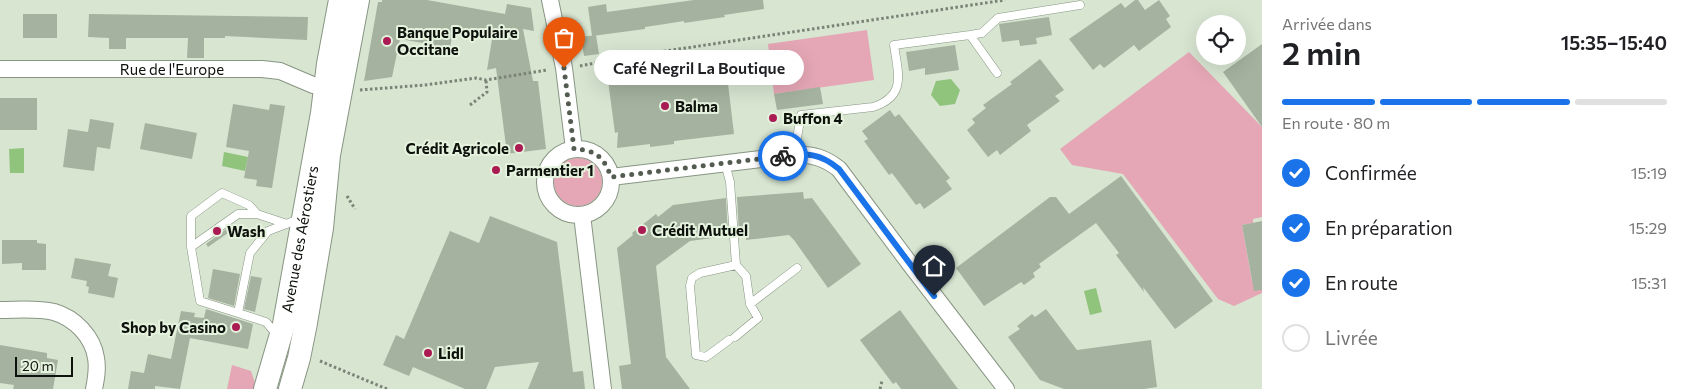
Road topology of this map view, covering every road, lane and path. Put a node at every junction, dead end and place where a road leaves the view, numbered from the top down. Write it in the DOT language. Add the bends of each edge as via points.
graph roads {
  1 [pos="340,0"];
  2 [pos="358,0"];
  3 [pos="550,0"];
  4 [pos="1005,0"];
  5 [pos="1080,5"];
  6 [pos="970,35"];
  7 [pos="564,68"];
  8 [pos="0,69"];
  9 [pos="997,73"];
  10 [pos="486,80"];
  11 [pos="339,89"];
  12 [pos="470,105"];
  13 [pos="574,149"];
  14 [pos="794,155"];
  15 [pos="726,164"];
  16 [pos="611,177"];
  17 [pos="257,214"];
  18 [pos="582,215"];
  19 [pos="301,221"];
  20 [pos="190,247"];
  21 [pos="736,265"];
  22 [pos="797,268"];
  23 [pos="750,304"];
  24 [pos="0,310"];
  25 [pos="238,313"];
  26 [pos="280,338"];
  27 [pos="315,359"];
  28 [pos="882,381"];
  29 [pos="94,389"];
  30 [pos="265,389"];
  31 [pos="290,389"];
  32 [pos="387,389"];
  33 [pos="603,389"];
  34 [pos="880,389"];
  35 [pos="1006,389"];
  1 -- 11 [label="main road"];
  2 -- 11 [label="main road"];
  3 -- 7 [label="street"];
  4 -- 7 [label="path"];
  5 -- 6 [label="lane" via="998,18 982,33"];
  6 -- 9 [label="lane"];
  6 -- 14 [label="lane" via="894,45 899,81 894,94 873,107 802,115"];
  7 -- 10 [label="path"];
  7 -- 13 [label="street"];
  8 -- 11 [label="street, Rue de l'Europe" via="262,69 280,72 313,85"];
  10 -- 11 [label="path" via="476,78 426,85"];
  10 -- 12 [label="path" via="487,92"];
  11 -- 19 [label="main road, Avenue des Aérostiers" via="311,175"];
  11 -- 31 [label="main road, Avenue des Aérostiers" via="322,228 306,323"];
  13 -- 16 [label="street" via="598,155 607,165"];
  13 -- 18 [label="street" via="560,154 549,166 545,187 558,208 565,213"];
  14 -- 15 [label="street"];
  14 -- 35 [label="street" via="819,156 839,169"];
  15 -- 16 [label="street"];
  15 -- 21 [label="lane"];
  16 -- 18 [label="street" via="611,188 601,206"];
  17 -- 19 [label="lane"];
  17 -- 20 [label="lane" via="238,214"];
  17 -- 20 [label="lane" via="249,205 222,193 191,216"];
  18 -- 33 [label="street"];
  19 -- 25 [label="lane" via="268,231 250,253"];
  19 -- 26 [label="main road, Avenue des Aérostiers"];
  20 -- 25 [label="lane" via="200,302"];
  21 -- 23 [label="lane" via="746,276"];
  21 -- 23 [label="lane" via="700,272 692,278 696,355 706,357 758,318"];
  22 -- 23 [label="lane"];
  24 -- 29 [label="street" via="55,312 81,328 96,357"];
  25 -- 26 [label="lane" via="266,322"];
  26 -- 30 [label="main road, Avenue des Aérostiers"];
  27 -- 32 [label="path"];
  28 -- 34 [label="path"];
}
